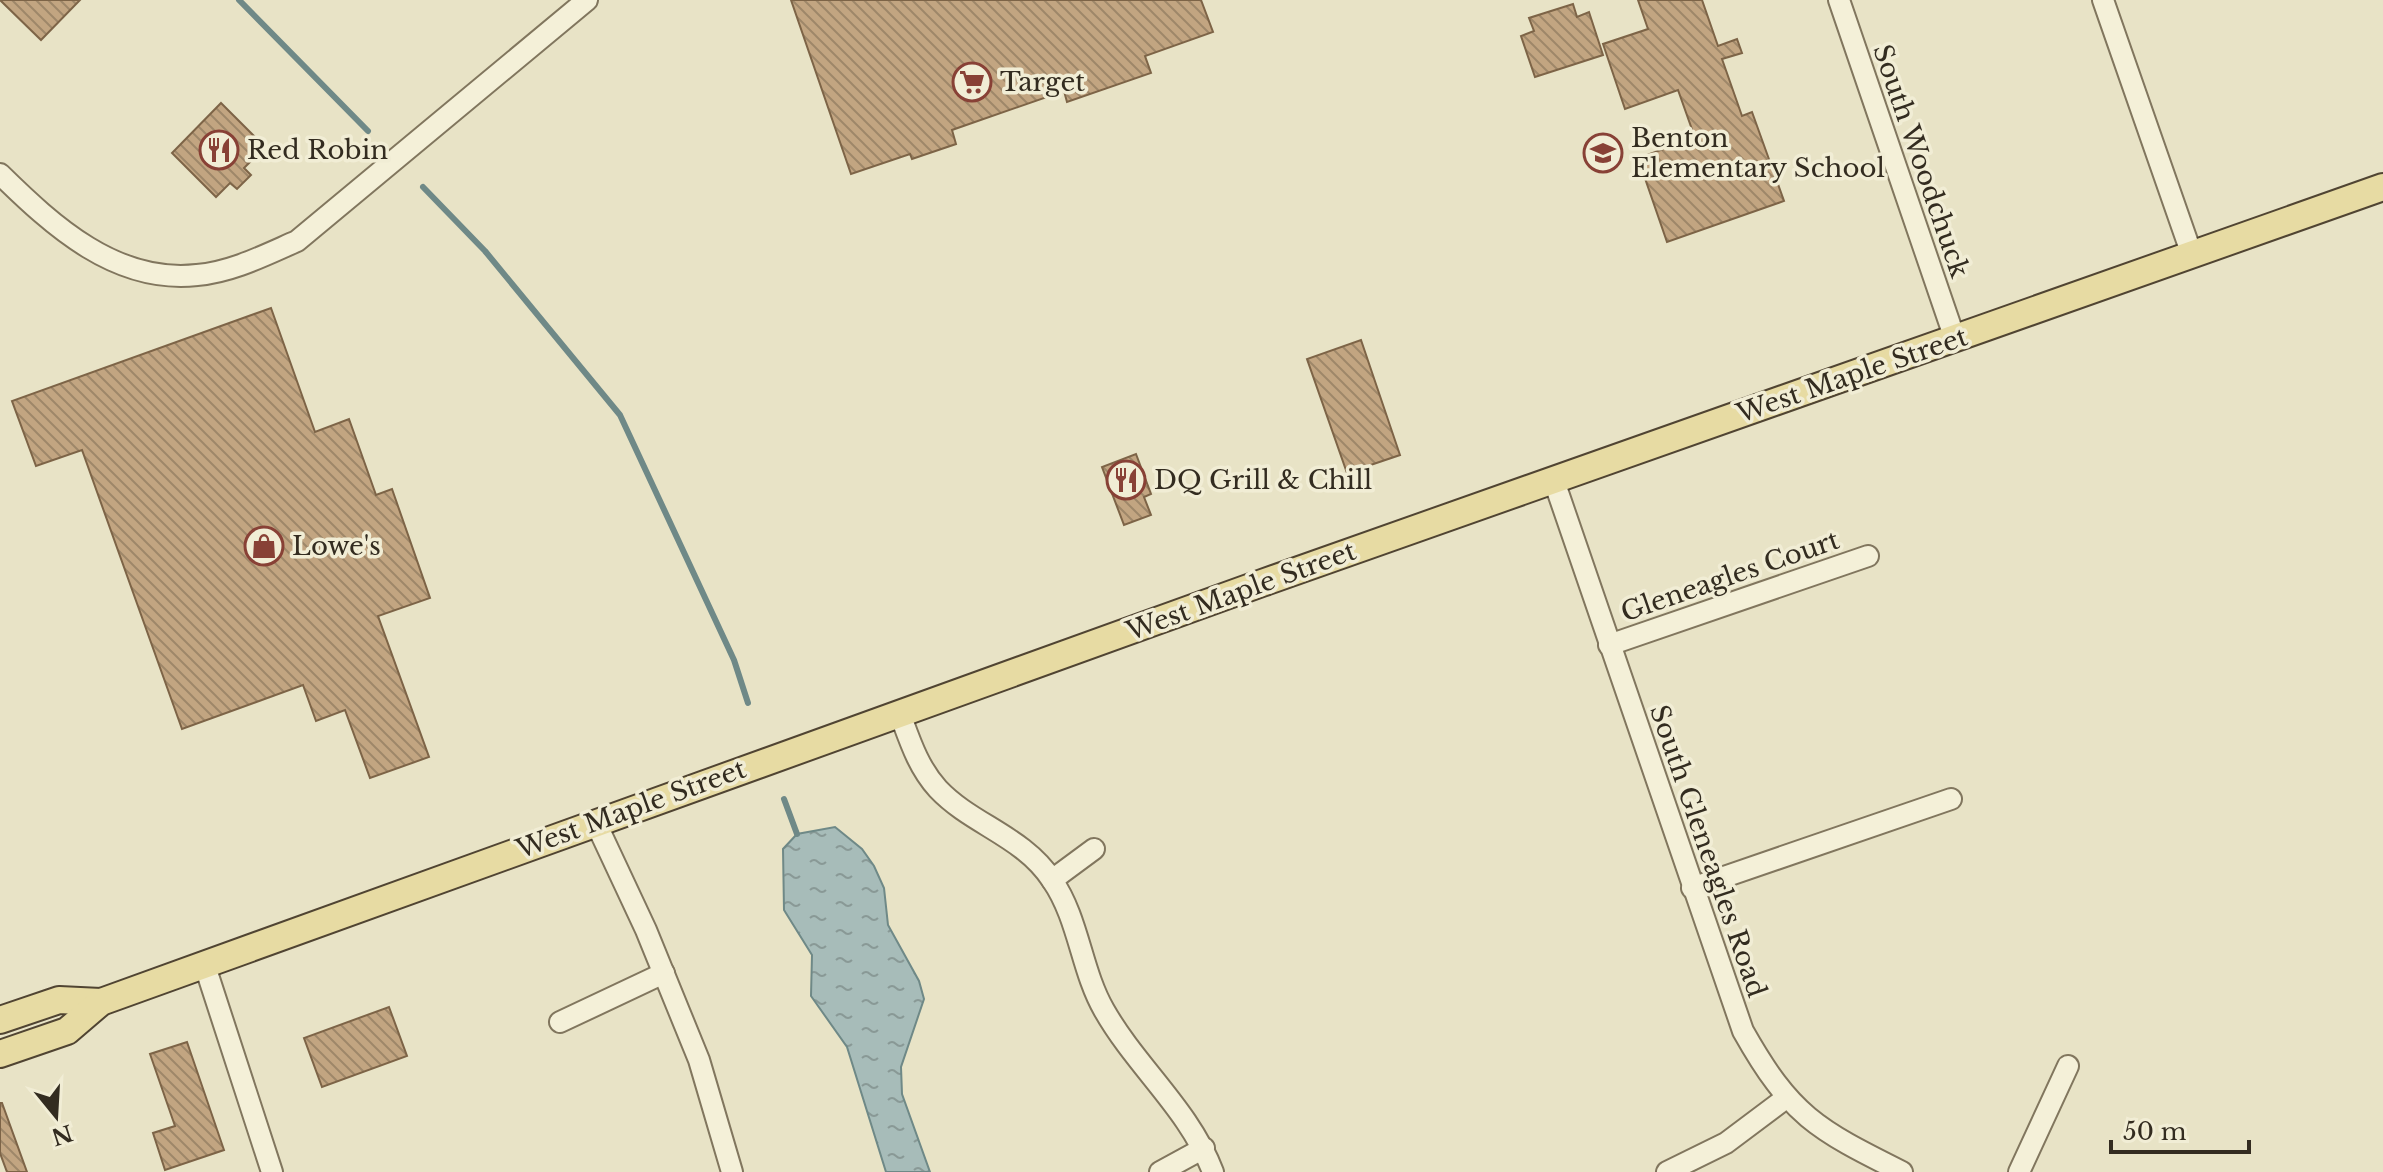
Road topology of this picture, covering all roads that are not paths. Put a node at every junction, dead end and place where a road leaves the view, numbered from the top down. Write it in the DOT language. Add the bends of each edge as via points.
graph roads {
  1 [pos="587,0"];
  2 [pos="1839,0"];
  3 [pos="2103,0"];
  4 [pos="0,174"];
  5 [pos="2383,187"];
  6 [pos="2192,255"];
  7 [pos="1955,339"];
  8 [pos="1554,481"];
  9 [pos="1868,556"];
  10 [pos="1609,645"];
  11 [pos="900,714"];
  12 [pos="1951,799"];
  13 [pos="595,821"];
  14 [pos="1094,849"];
  15 [pos="1052,880"];
  16 [pos="1692,888"];
  17 [pos="204,963"];
  18 [pos="664,973"];
  19 [pos="101,1002"];
  20 [pos="0,1020"];
  21 [pos="560,1022"];
  22 [pos="0,1054"];
  23 [pos="2068,1066"];
  24 [pos="1786,1098"];
  25 [pos="1204,1148"];
  26 [pos="272,1172"];
  27 [pos="732,1172"];
  28 [pos="1160,1172"];
  29 [pos="1213,1172"];
  30 [pos="1667,1172"];
  31 [pos="1902,1172"];
  32 [pos="2019,1172"];
  1 -- 4 [label="street" via="297,241 247,263 196,276 150,272 98,257 39,213"];
  2 -- 7 [label="street, South Woodchuck"];
  3 -- 6 [label="street"];
  5 -- 6 [label="main road, West Maple Street"];
  6 -- 7 [label="main road, West Maple Street"];
  7 -- 8 [label="main road, West Maple Street"];
  8 -- 10 [label="street, South Gleneagles Road"];
  8 -- 11 [label="main road, West Maple Street"];
  9 -- 10 [label="street, Gleneagles Court"];
  10 -- 16 [label="street, South Gleneagles Road"];
  11 -- 13 [label="main road, West Maple Street"];
  11 -- 15 [label="street" via="918,763 939,790 1026,849"];
  12 -- 16 [label="street"];
  13 -- 17 [label="main road, West Maple Street"];
  13 -- 18 [label="street"];
  14 -- 15 [label="street"];
  15 -- 25 [label="street" via="1102,1007"];
  16 -- 24 [label="street, South Gleneagles Road" via="1743,1031"];
  17 -- 19 [label="main road, West Maple Street"];
  17 -- 26 [label="street"];
  18 -- 21 [label="street"];
  18 -- 27 [label="street" via="699,1060"];
  19 -- 20 [label="main road, West Maple Street" via="59,1000"];
  19 -- 22 [label="main road, West Maple Street" via="67,1031"];
  23 -- 32 [label="street"];
  24 -- 30 [label="street" via="1726,1143"];
  24 -- 31 [label="street, South Gleneagles Road" via="1825,1133"];
  25 -- 28 [label="street"];
  25 -- 29 [label="street"];
}
